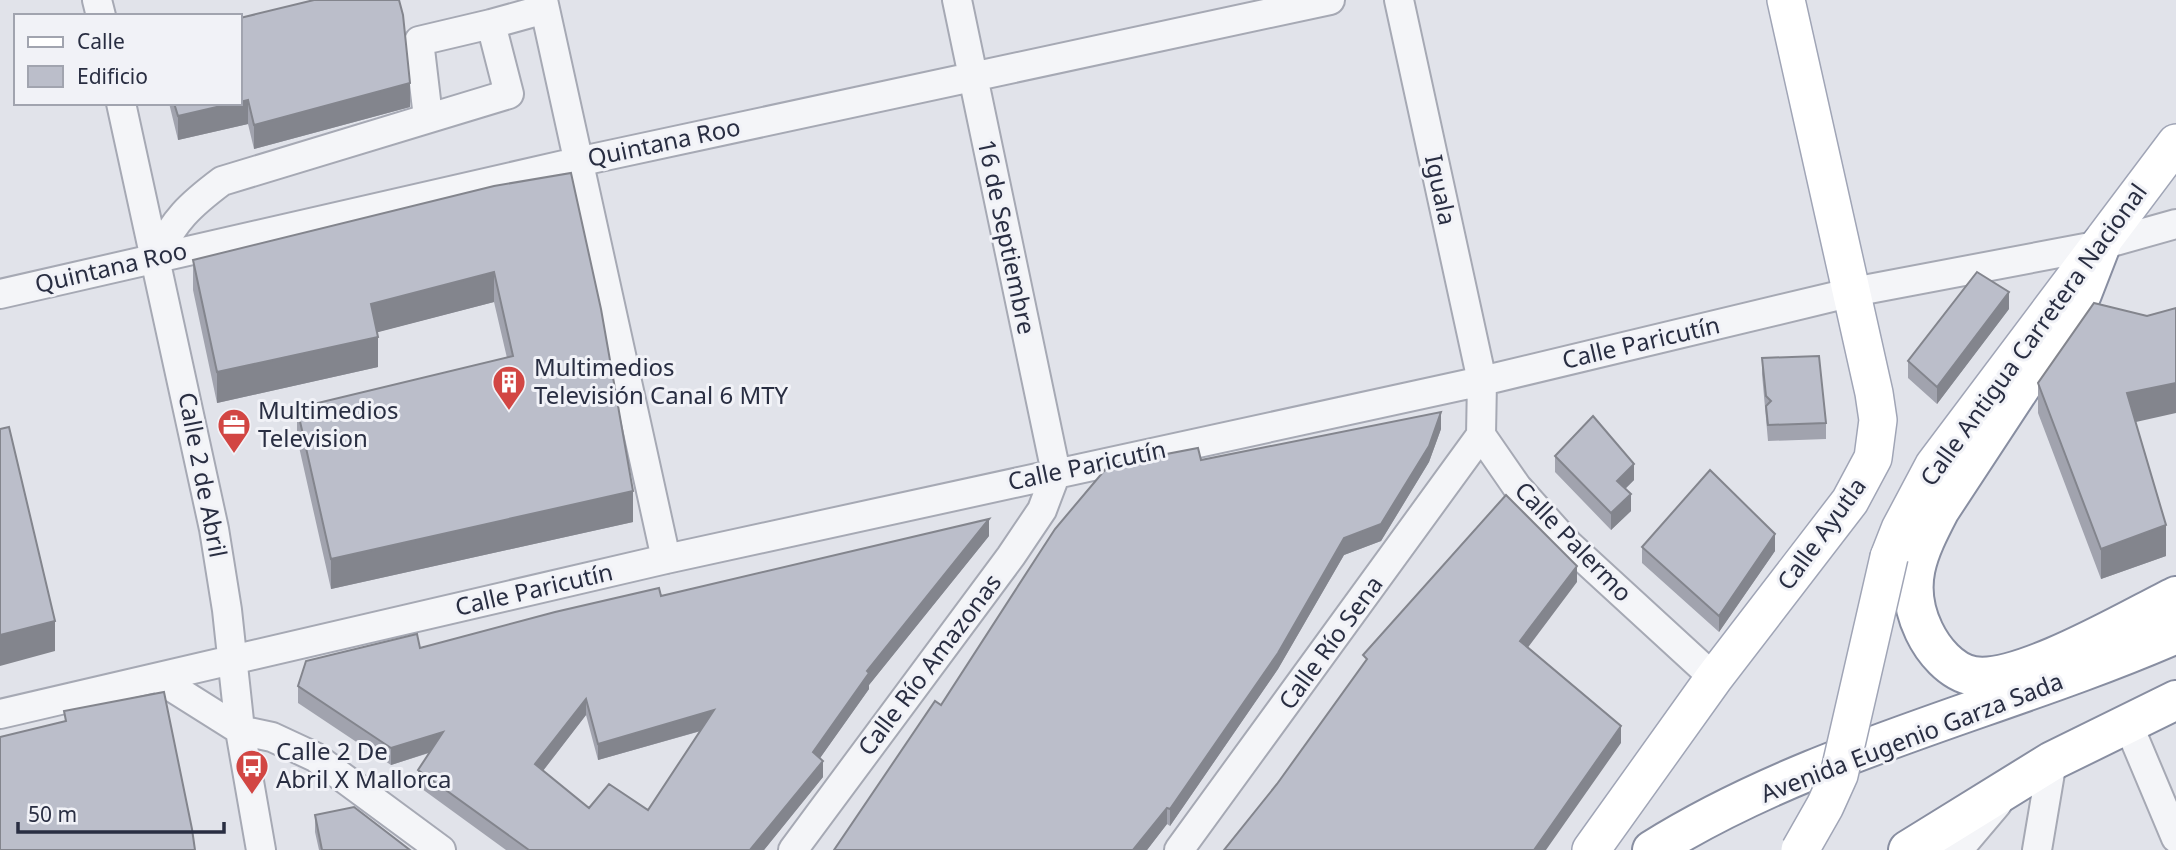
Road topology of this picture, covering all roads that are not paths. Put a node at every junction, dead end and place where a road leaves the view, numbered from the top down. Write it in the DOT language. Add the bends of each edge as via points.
graph roads {
  1 [pos="957,0"];
  2 [pos="1330,0"];
  3 [pos="1399,0"];
  4 [pos="1786,0"];
  5 [pos="544,4"];
  6 [pos="491,23"];
  7 [pos="972,78"];
  8 [pos="121,105"];
  9 [pos="428,117"];
  10 [pos="2176,143"];
  11 [pos="577,162"];
  12 [pos="2176,224"];
  13 [pos="2101,245"];
  14 [pos="156,257"];
  15 [pos="1853,292"];
  16 [pos="0,294"];
  17 [pos="1482,381"];
  18 [pos="1481,435"];
  19 [pos="1056,473"];
  20 [pos="666,559"];
  21 [pos="2176,596"];
  22 [pos="2176,634"];
  23 [pos="2078,643"];
  24 [pos="2134,653"];
  25 [pos="234,662"];
  26 [pos="1714,678"];
  27 [pos="159,680"];
  28 [pos="2176,700"];
  29 [pos="0,715"];
  30 [pos="2128,724"];
  31 [pos="240,730"];
  32 [pos="2052,761"];
  33 [pos="2018,780"];
  34 [pos="2176,838"];
  35 [pos="261,850"];
  36 [pos="441,850"];
  37 [pos="793,850"];
  38 [pos="1179,850"];
  39 [pos="1591,850"];
  40 [pos="1652,850"];
  41 [pos="1800,850"];
  42 [pos="1908,850"];
  43 [pos="1958,850"];
  44 [pos="2037,850"];
  1 -- 7 [label="street, 16 de Septiembre"];
  2 -- 7 [label="street, Quintana Roo"];
  3 -- 17 [label="street, Iguala"];
  4 -- 15 [label="main road, Calle Ayutla"];
  5 -- 6 [label="street"];
  5 -- 11 [label="street"];
  6 -- 9 [label="street" via="419,41"];
  6 -- 9 [label="street" via="509,94"];
  7 -- 11 [label="street, Quintana Roo"];
  7 -- 19 [label="street, 16 de Septiembre"];
  8 -- 14 [label="street, Calle 2 de Abril"];
  9 -- 14 [label="street" via="222,181 187,207"];
  10 -- 13 [label="main road, Calle Antigua Carretera Nacional"];
  11 -- 14 [label="street, Quintana Roo"];
  11 -- 20 [label="street"];
  12 -- 13 [label="street, Calle Paricutín"];
  13 -- 15 [label="street, Calle Paricutín"];
  13 -- 23 [label="highway" via="2082,294 1940,510 1914,571 1912,598 1927,638 1939,655 1972,676 2007,674"];
  13 -- 41 [label="main road, Calle Antigua Carretera Nacional, bridge" via="1934,465 1905,517 1889,556 1839,775"];
  14 -- 16 [label="street, Quintana Roo"];
  14 -- 25 [label="street, Calle 2 de Abril" via="214,529"];
  15 -- 17 [label="street, Calle Paricutín"];
  15 -- 26 [label="main road, Calle Ayutla" via="1878,420 1873,458 1850,501"];
  17 -- 18 [label="street"];
  17 -- 19 [label="street, Calle Paricutín"];
  18 -- 26 [label="street, Calle Palermo" via="1517,487 1568,544"];
  18 -- 38 [label="street, Calle Río Sena"];
  19 -- 20 [label="street, Calle Paricutín"];
  19 -- 37 [label="street, Calle Río Amazonas" via="1042,510 1011,556"];
  20 -- 25 [label="street, Calle Paricutín"];
  21 -- 23 [label="highway"];
  22 -- 24 [label="highway, Avenida Eugenio Garza Sada"];
  23 -- 24 [label="highway"];
  24 -- 40 [label="highway, Avenida Eugenio Garza Sada" via="1791,780"];
  25 -- 27 [label="street, Calle Paricutín"];
  25 -- 31 [label="street, Calle 2 de Abril"];
  26 -- 39 [label="main road, Calle Ayutla"];
  27 -- 29 [label="street, Calle Paricutín"];
  27 -- 31 [label="street"];
  28 -- 30 [label="highway"];
  30 -- 32 [label="highway"];
  30 -- 34 [label="street"];
  31 -- 35 [label="street, Calle 2 de Abril"];
  31 -- 36 [label="street" via="272,737 316,757"];
  32 -- 33 [label="highway"];
  32 -- 44 [label="street"];
  33 -- 42 [label="highway"];
  33 -- 43 [label="street"];
}
